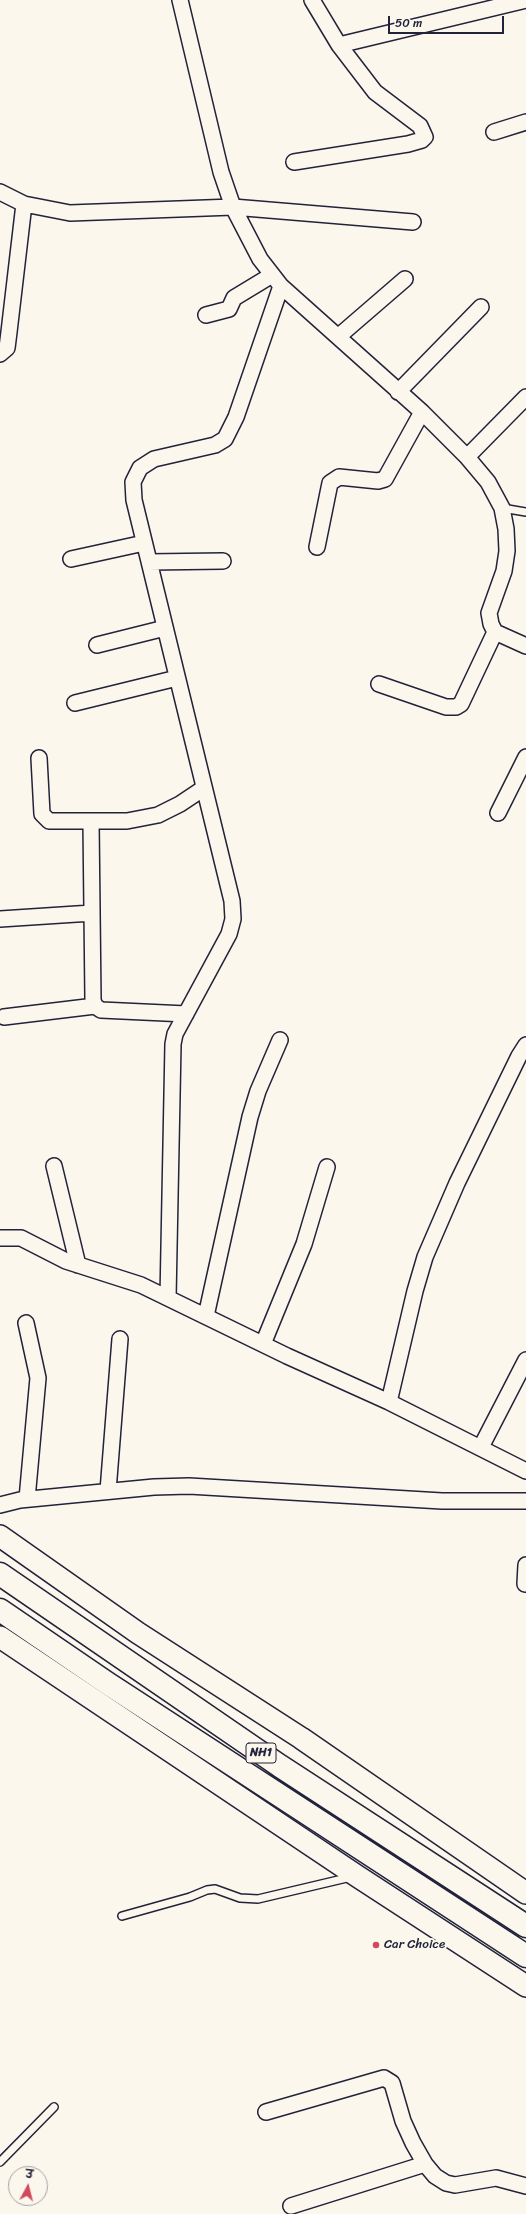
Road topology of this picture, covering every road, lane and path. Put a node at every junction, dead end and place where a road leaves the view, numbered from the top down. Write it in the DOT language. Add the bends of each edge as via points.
graph roads {
  1 [pos="180,0"];
  2 [pos="312,0"];
  3 [pos="526,0"];
  4 [pos="338,45"];
  5 [pos="526,122"];
  6 [pos="494,132"];
  7 [pos="294,162"];
  8 [pos="0,192"];
  9 [pos="24,204"];
  10 [pos="233,208"];
  11 [pos="413,222"];
  12 [pos="405,279"];
  13 [pos="277,281"];
  14 [pos="481,307"];
  15 [pos="206,315"];
  16 [pos="339,336"];
  17 [pos="0,354"];
  18 [pos="398,392"];
  19 [pos="526,397"];
  20 [pos="422,412"];
  21 [pos="467,457"];
  22 [pos="502,508"];
  23 [pos="526,512"];
  24 [pos="144,542"];
  25 [pos="317,547"];
  26 [pos="71,560"];
  27 [pos="223,561"];
  28 [pos="149,562"];
  29 [pos="165,628"];
  30 [pos="495,632"];
  31 [pos="97,645"];
  32 [pos="526,646"];
  33 [pos="177,678"];
  34 [pos="379,684"];
  35 [pos="75,703"];
  36 [pos="526,757"];
  37 [pos="39,758"];
  38 [pos="204,788"];
  39 [pos="498,813"];
  40 [pos="91,822"];
  41 [pos="92,913"];
  42 [pos="0,919"];
  43 [pos="95,1006"];
  44 [pos="186,1014"];
  45 [pos="4,1017"];
  46 [pos="280,1040"];
  47 [pos="526,1045"];
  48 [pos="54,1166"];
  49 [pos="327,1167"];
  50 [pos="0,1238"];
  51 [pos="78,1265"];
  52 [pos="168,1298"];
  53 [pos="206,1316"];
  54 [pos="26,1323"];
  55 [pos="120,1339"];
  56 [pos="263,1344"];
  57 [pos="526,1360"];
  58 [pos="390,1402"];
  59 [pos="481,1447"];
  60 [pos="526,1471"];
  61 [pos="108,1491"];
  62 [pos="27,1499"];
  63 [pos="526,1501"];
  64 [pos="0,1505"];
  65 [pos="0,1536"];
  66 [pos="526,1565"];
  67 [pos="0,1574"];
  68 [pos="525,1584"];
  69 [pos="0,1610"];
  70 [pos="0,1636"];
  71 [pos="124,1660"];
  72 [pos="107,1683"];
  73 [pos="357,1876"];
  74 [pos="526,1892"];
  75 [pos="122,1916"];
  76 [pos="526,1926"];
  77 [pos="526,1956"];
  78 [pos="526,1986"];
  79 [pos="54,2107"];
  80 [pos="266,2112"];
  81 [pos="0,2162"];
  82 [pos="425,2164"];
  83 [pos="526,2186"];
  84 [pos="291,2206"];
  1 -- 10 [label="street" via="221,172"];
  2 -- 4 [label="street"];
  3 -- 4 [label="street"];
  4 -- 7 [label="street" via="375,92 420,126 425,137 408,144"];
  5 -- 6 [label="street"];
  8 -- 9 [label="street"];
  9 -- 10 [label="street" via="70,213"];
  9 -- 17 [label="street" via="10,332 7,348"];
  10 -- 11 [label="street"];
  10 -- 13 [label="street" via="260,259"];
  12 -- 16 [label="street"];
  13 -- 15 [label="street" via="234,298 229,309"];
  13 -- 16 [label="street"];
  13 -- 24 [label="street" via="236,417 225,439 214,445 154,459 140,468 134,482 134,500"];
  14 -- 18 [label="street"];
  16 -- 18 [label="street"];
  18 -- 20 [label="street"];
  19 -- 21 [label="street"];
  20 -- 21 [label="street"];
  20 -- 25 [label="street" via="385,479 378,481 339,477 330,483"];
  21 -- 22 [label="street" via="488,482"];
  22 -- 23 [label="lane"];
  22 -- 30 [label="street" via="507,551 504,570 489,613"];
  24 -- 26 [label="street"];
  24 -- 28 [label="street"];
  27 -- 28 [label="street"];
  28 -- 29 [label="street"];
  29 -- 31 [label="street"];
  29 -- 33 [label="street"];
  30 -- 32 [label="street"];
  30 -- 34 [label="street" via="461,704 456,707 446,707"];
  33 -- 35 [label="street"];
  33 -- 38 [label="street"];
  36 -- 39 [label="street"];
  37 -- 40 [label="street" via="42,814 45,819"];
  38 -- 40 [label="street" via="158,815 127,821"];
  38 -- 44 [label="street" via="232,901 233,919 229,934"];
  40 -- 41 [label="street"];
  41 -- 42 [label="street"];
  41 -- 43 [label="street"];
  43 -- 44 [label="street" via="101,1010"];
  43 -- 45 [label="street"];
  44 -- 52 [label="street" via="175,1034 172,1056"];
  46 -- 53 [label="street" via="250,1117"];
  47 -- 58 [label="street" via="457,1183 426,1257 415,1291"];
  48 -- 51 [label="street"];
  49 -- 56 [label="street" via="304,1244"];
  50 -- 51 [label="street" via="21,1238"];
  51 -- 52 [label="street" via="123,1277"];
  52 -- 53 [label="street"];
  53 -- 56 [label="street"];
  54 -- 62 [label="street" via="38,1378"];
  55 -- 61 [label="street"];
  56 -- 58 [label="street"];
  57 -- 59 [label="street"];
  58 -- 59 [label="street"];
  59 -- 60 [label="street"];
  61 -- 62 [label="street"];
  61 -- 63 [label="street" via="213,1487 442,1501"];
  62 -- 64 [label="street"];
  65 -- 74 [label="street" via="131,1628 301,1738"];
  66 -- 68 [label="street"];
  67 -- 71 [label="highway, NH1"];
  69 -- 72 [label="highway, NH1"];
  70 -- 73 [label="street"];
  71 -- 72 [label="highway"];
  71 -- 76 [label="highway, NH1" via="280,1766"];
  72 -- 77 [label="highway, NH1"];
  73 -- 75 [label="lane" via="258,1899 240,1898 215,1889 207,1890 190,1898"];
  73 -- 78 [label="street"];
  79 -- 81 [label="lane"];
  80 -- 82 [label="street" via="384,2078 389,2079 403,2121"];
  82 -- 83 [label="street" via="435,2176 454,2185 496,2178"];
  82 -- 84 [label="street"];
}
